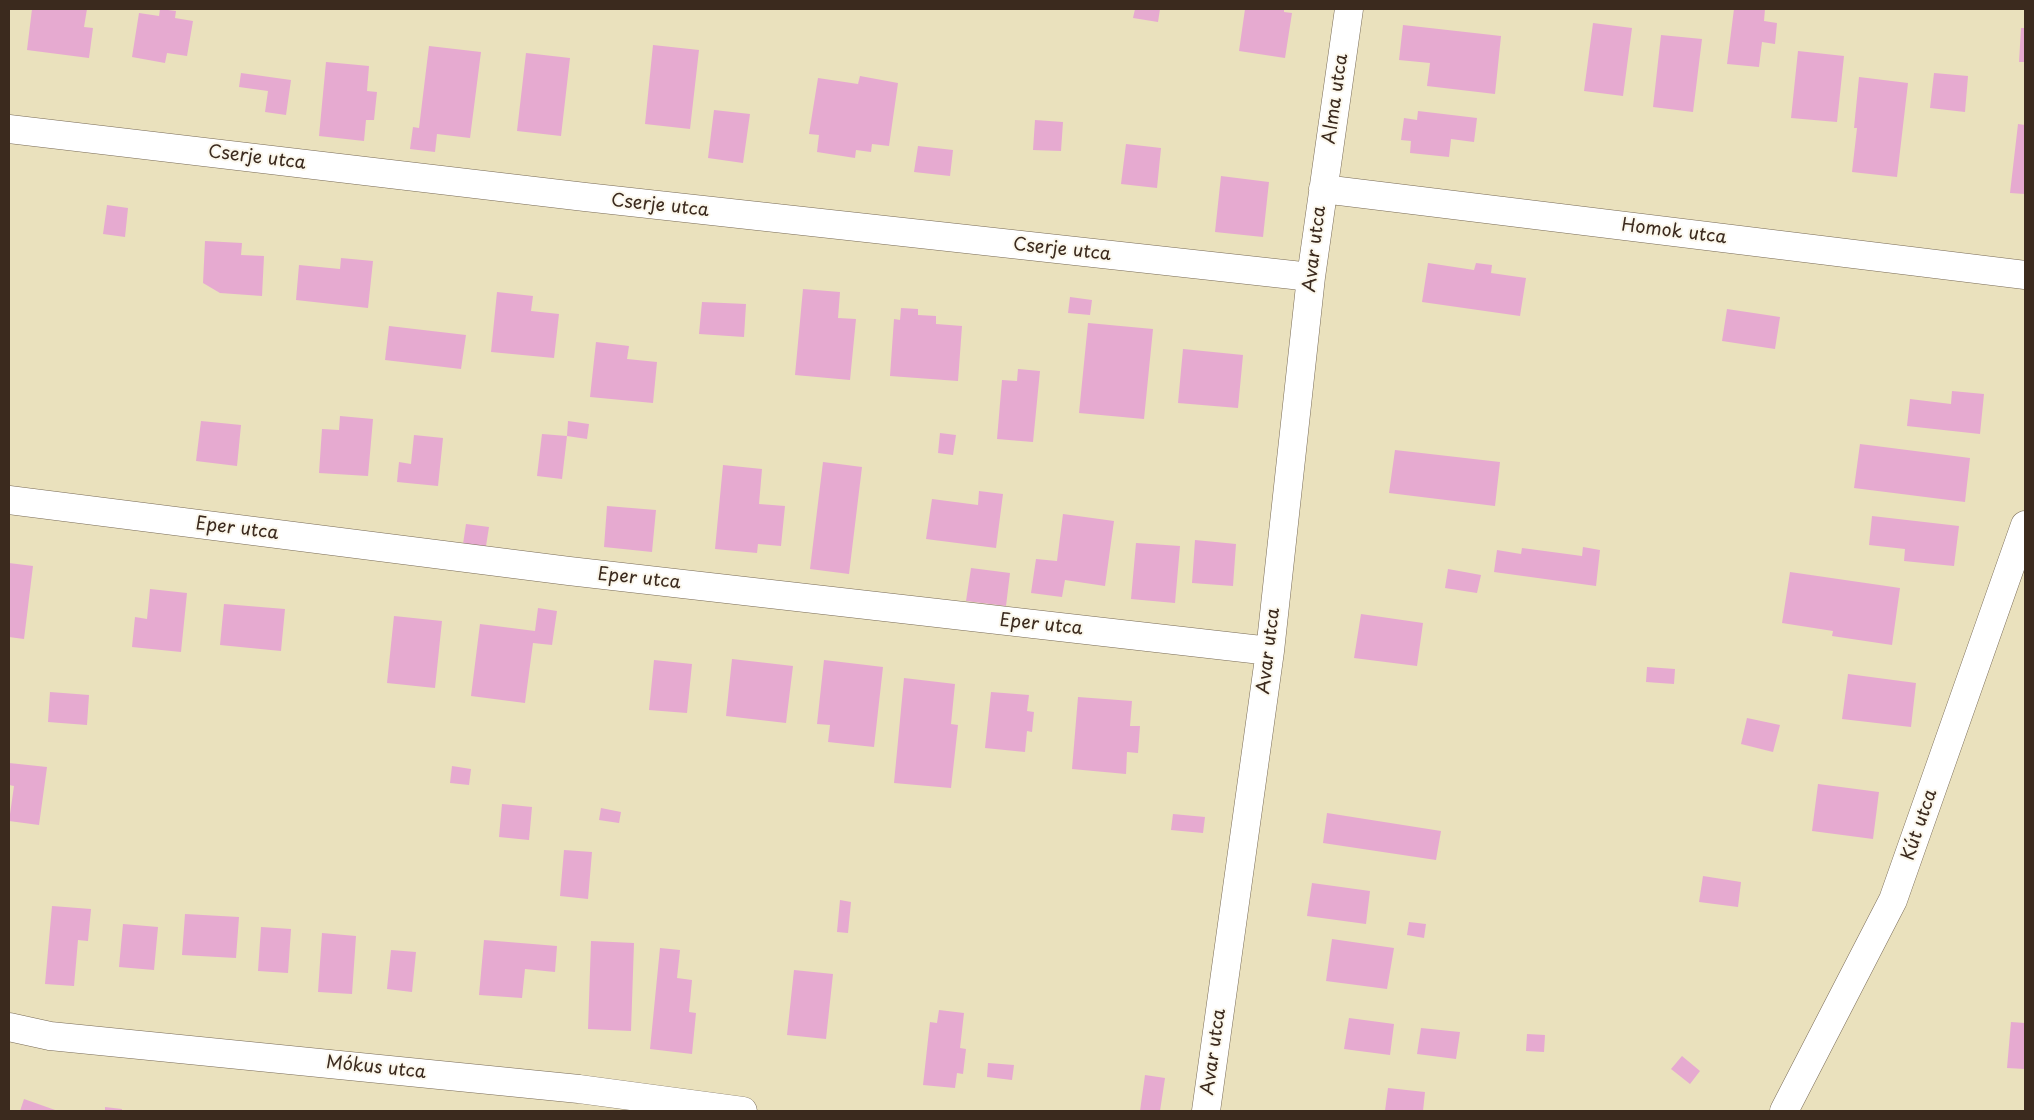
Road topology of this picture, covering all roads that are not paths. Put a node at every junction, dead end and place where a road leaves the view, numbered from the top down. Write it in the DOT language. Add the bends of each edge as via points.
graph roads {
  1 [pos="1349,9"];
  2 [pos="9,129"];
  3 [pos="1323,190"];
  4 [pos="2025,275"];
  5 [pos="1311,277"];
  6 [pos="9,500"];
  7 [pos="2025,525"];
  8 [pos="1270,651"];
  9 [pos="9,1027"];
  10 [pos="743,1111"];
  11 [pos="1206,1111"];
  12 [pos="1784,1111"];
  1 -- 3 [label="street, Alma utca"];
  2 -- 5 [label="street, Cserje utca" via="585,198"];
  3 -- 4 [label="street, Homok utca"];
  3 -- 5 [label="street, Avar utca"];
  5 -- 8 [label="street, Avar utca"];
  6 -- 8 [label="street, Eper utca" via="569,571"];
  7 -- 12 [label="street, Kút utca" via="1894,900"];
  8 -- 11 [label="street, Avar utca"];
  9 -- 10 [label="street, Mókus utca" via="50,1036 579,1089"];
}
